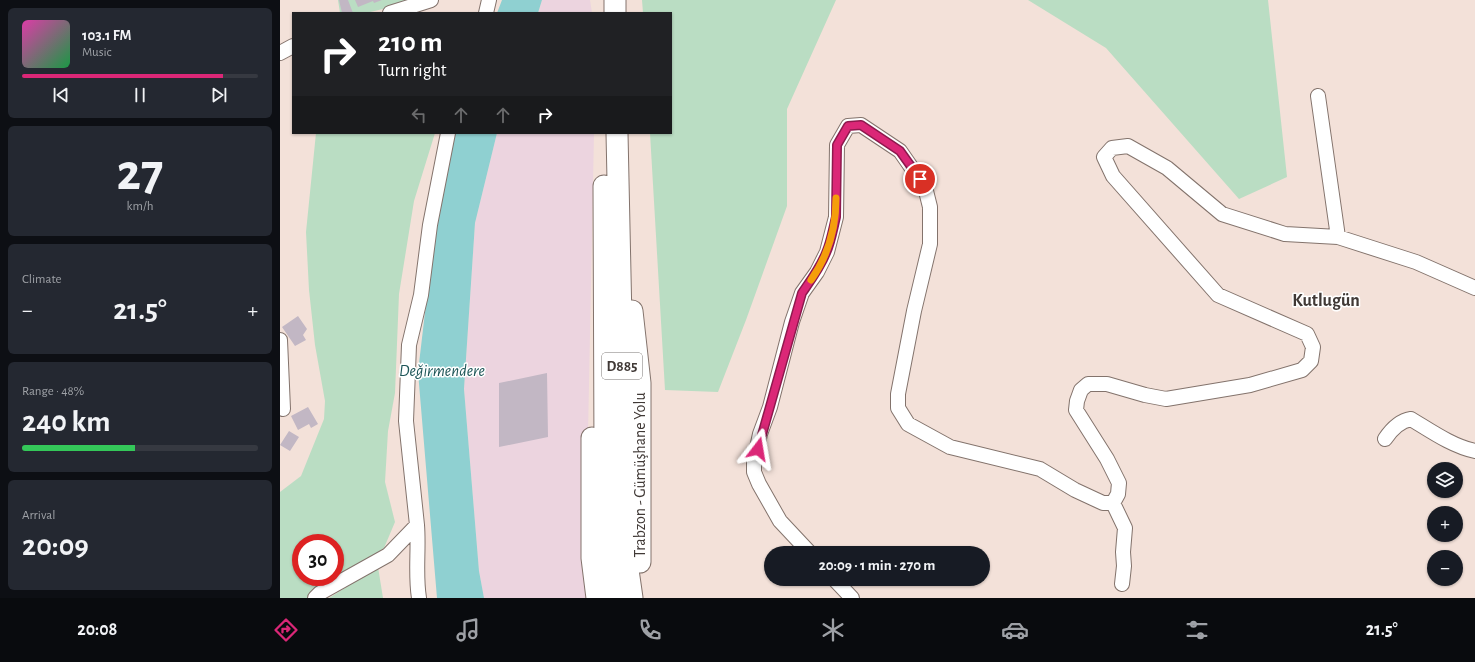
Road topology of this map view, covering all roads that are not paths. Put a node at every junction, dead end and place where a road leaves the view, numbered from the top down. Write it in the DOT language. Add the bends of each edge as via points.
graph roads {
  1 [pos="431,0"];
  2 [pos="489,0"];
  3 [pos="601,0"];
  4 [pos="615,0"];
  5 [pos="393,12"];
  6 [pos="486,12"];
  7 [pos="602,12"];
  8 [pos="615,12"];
  9 [pos="292,47"];
  10 [pos="280,53"];
  11 [pos="1318,96"];
  12 [pos="448,134"];
  13 [pos="604,134"];
  14 [pos="617,134"];
  15 [pos="618,208"];
  16 [pos="1338,237"];
  17 [pos="604,252"];
  18 [pos="1475,288"];
  19 [pos="280,340"];
  20 [pos="283,409"];
  21 [pos="1385,439"];
  22 [pos="1475,451"];
  23 [pos="1113,503"];
  24 [pos="417,525"];
  25 [pos="803,546"];
  26 [pos="1122,584"];
  27 [pos="841,586"];
  28 [pos="315,598"];
  29 [pos="419,598"];
  30 [pos="597,598"];
  31 [pos="616,598"];
  32 [pos="632,598"];
  33 [pos="645,598"];
  34 [pos="852,598"];
  1 -- 5 [label="street"];
  2 -- 6 [label="street"];
  3 -- 7 [label="highway"];
  4 -- 8 [label="highway"];
  9 -- 10 [label="street"];
  11 -- 16 [label="street"];
  12 -- 24 [label="street" via="430,225 422,295 409,345 406,421"];
  13 -- 17 [label="highway, Trabzon - Gümüşhane Yolu / D885"];
  14 -- 15 [label="highway, Trabzon - Gümüşhane Yolu / D885"];
  15 -- 32 [label="highway, Trabzon - Gümüşhane Yolu / D885" via="626,556"];
  15 -- 33 [label="highway, Trabzon - Gümüşhane Yolu" via="640,383 640,561"];
  16 -- 18 [label="street" via="1416,262"];
  16 -- 23 [label="street" via="1285,234 1222,214 1167,168 1128,146 1112,148 1104,157 1113,176 1218,295 1307,334 1313,347 1311,361 1302,370 1250,385 1166,399 1107,384 1088,384 1081,390 1076,410 1119,483 1118,494"];
  17 -- 30 [label="highway, Trabzon - Gümüşhane Yolu" via="594,351 592,558"];
  17 -- 31 [label="highway, Trabzon - Gümüşhane Yolu / D885" via="605,454"];
  19 -- 20 [label="street"];
  21 -- 22 [label="street" via="1403,421 1410,419 1442,438"];
  23 -- 25 [label="street" via="1103,503 1082,494 1040,469 950,447 908,424 898,408 898,394 930,244 930,207 925,187 900,151 861,125 848,126 837,145 836,217 827,252 802,293 754,462 754,472 759,484 780,521"];
  23 -- 26 [label="street" via="1125,528"];
  24 -- 28 [label="street" via="388,555"];
  24 -- 29 [label="street"];
  27 -- 34 [label="street"];
}
